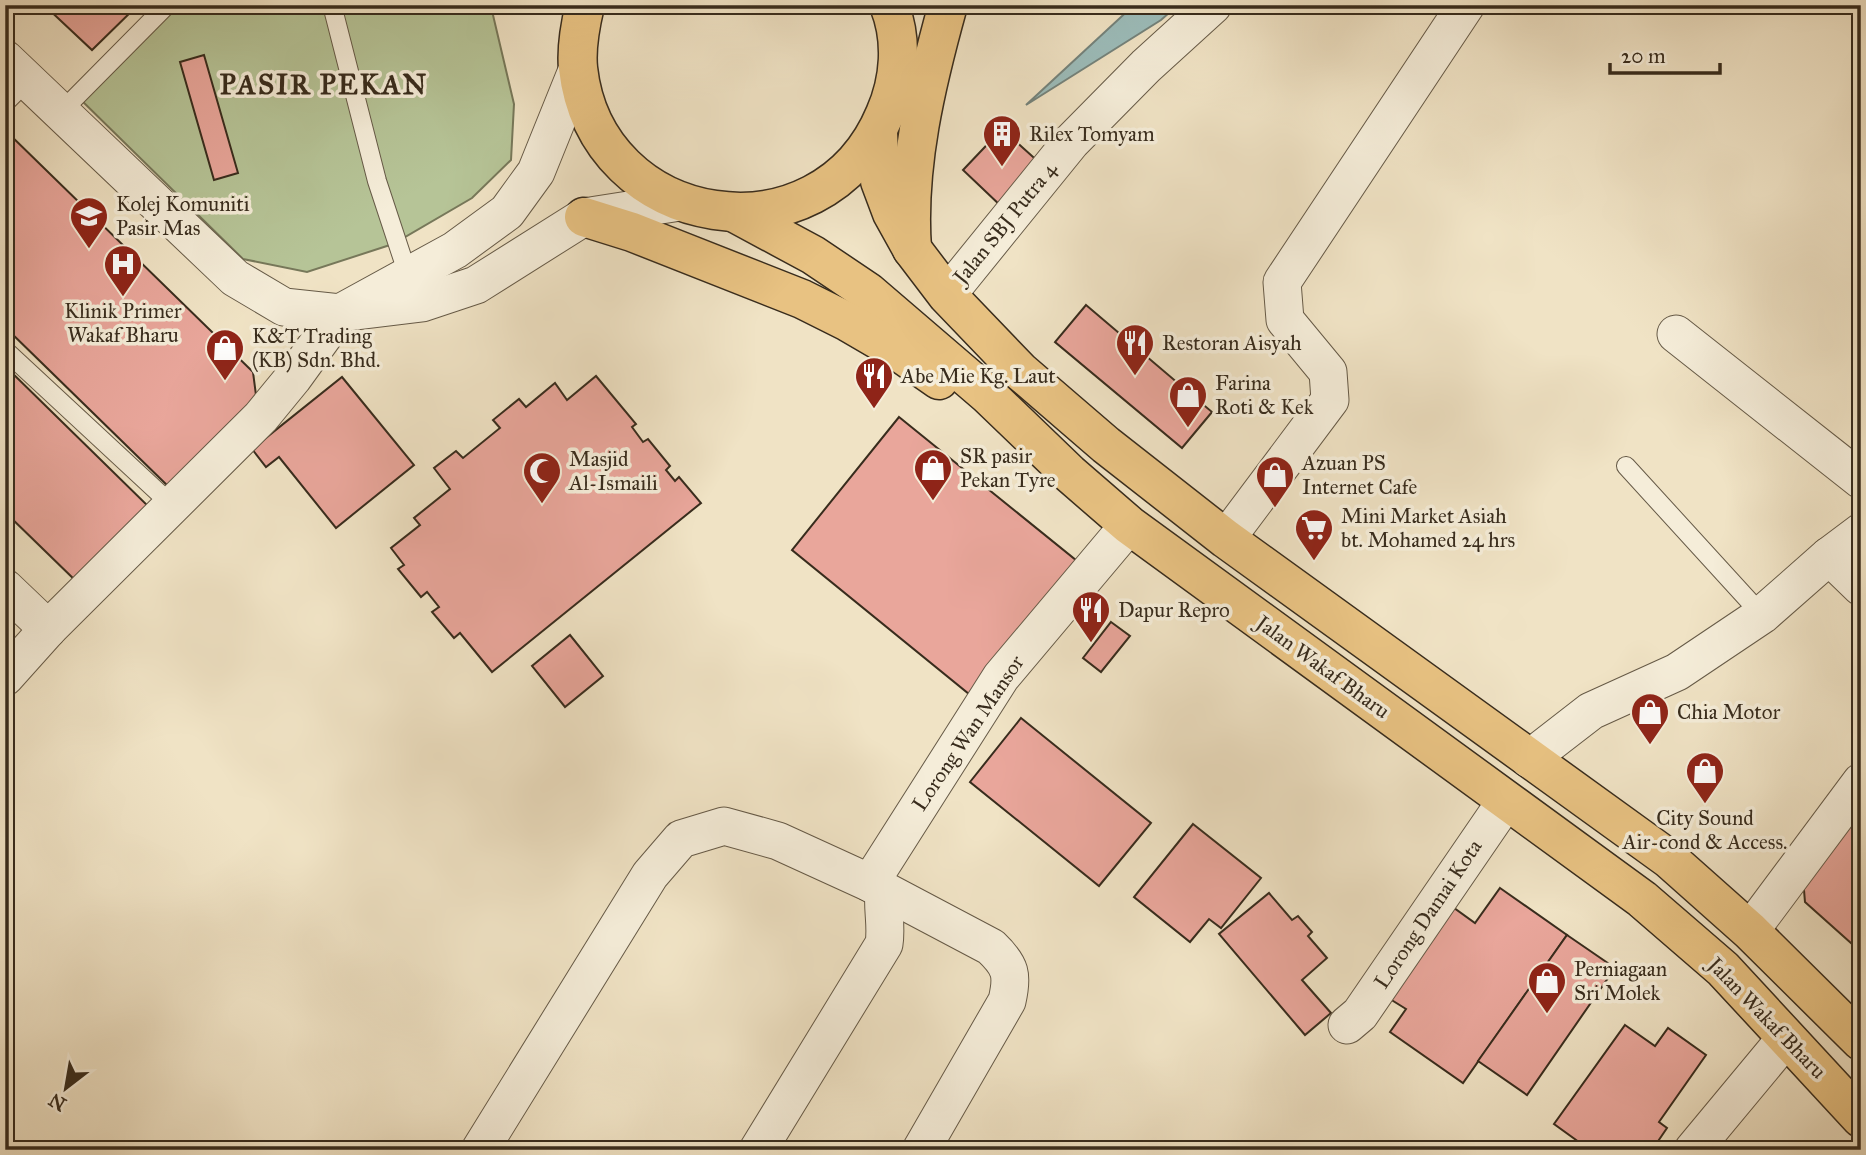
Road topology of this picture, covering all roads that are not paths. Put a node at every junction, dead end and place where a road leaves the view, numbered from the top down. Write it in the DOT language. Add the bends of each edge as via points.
graph roads {
  1 [pos="167,5"];
  2 [pos="332,5"];
  3 [pos="948,5"];
  4 [pos="1213,5"];
  5 [pos="1466,5"];
  6 [pos="894,10"];
  7 [pos="577,28"];
  8 [pos="13,81"];
  9 [pos="61,112"];
  10 [pos="878,132"];
  11 [pos="680,202"];
  12 [pos="735,213"];
  13 [pos="584,218"];
  14 [pos="912,249"];
  15 [pos="414,289"];
  16 [pos="947,295"];
  17 [pos="340,313"];
  18 [pos="1676,334"];
  19 [pos="5,350"];
  20 [pos="1626,466"];
  21 [pos="1069,473"];
  22 [pos="1861,480"];
  23 [pos="172,505"];
  24 [pos="1129,525"];
  25 [pos="1861,532"];
  26 [pos="1226,539"];
  27 [pos="1829,556"];
  28 [pos="1861,587"];
  29 [pos="5,588"];
  30 [pos="1762,615"];
  31 [pos="48,629"];
  32 [pos="5,677"];
  33 [pos="1529,759"];
  34 [pos="1861,782"];
  35 [pos="1506,801"];
  36 [pos="877,887"];
  37 [pos="1750,931"];
  38 [pos="1348,1025"];
  39 [pos="1786,1038"];
  40 [pos="1861,1041"];
  41 [pos="1861,1118"];
  42 [pos="480,1150"];
  43 [pos="758,1150"];
  44 [pos="921,1150"];
  45 [pos="1693,1150"];
  1 -- 9 [label="lane"];
  2 -- 15 [label="lane" via="377,181"];
  3 -- 14 [label="main road" via="916,146 909,211"];
  4 -- 16 [label="street, Jalan SBJ Putra 4" via="1072,142"];
  5 -- 26 [label="street" via="1282,282 1285,320 1328,372 1330,400"];
  6 -- 10 [label="main road" via="895,83"];
  7 -- 11 [label="main road" via="585,102 600,135 630,170"];
  7 -- 15 [label="street" via="536,172 507,212 455,250"];
  8 -- 9 [label="street"];
  9 -- 17 [label="street" via="235,278 284,307"];
  10 -- 12 [label="main road" via="852,166 818,192 778,208"];
  10 -- 14 [label="main road" via="880,181"];
  11 -- 12 [label="main road"];
  11 -- 13 [label="street"];
  12 -- 21 [label="main road, Jalan Wakaf Bharu" via="813,255 868,292 988,395"];
  13 -- 15 [label="street" via="476,285"];
  13 -- 21 [label="main road" via="632,232 802,299 848,322 896,349"];
  14 -- 16 [label="main road"];
  15 -- 17 [label="street"];
  16 -- 26 [label="main road" via="1020,371 1105,445"];
  17 -- 23 [label="street" via="261,417"];
  18 -- 22 [label="street"];
  19 -- 23 [label="lane"];
  20 -- 30 [label="lane"];
  21 -- 24 [label="main road, Jalan Wakaf Bharu"];
  23 -- 31 [label="street"];
  24 -- 35 [label="main road, Jalan Wakaf Bharu"];
  24 -- 36 [label="street, Lorong Wan Mansor" via="1001,677"];
  25 -- 27 [label="street"];
  26 -- 33 [label="main road"];
  27 -- 28 [label="street"];
  27 -- 30 [label="street"];
  29 -- 31 [label="street"];
  30 -- 33 [label="street" via="1677,672 1591,711"];
  31 -- 32 [label="street"];
  33 -- 37 [label="main road" via="1669,859"];
  34 -- 37 [label="street"];
  35 -- 38 [label="street, Lorong Damai Kota"];
  35 -- 39 [label="main road, Jalan Wakaf Bharu" via="1642,899 1723,969"];
  36 -- 42 [label="street" via="778,841 724,826 681,839 650,874"];
  36 -- 43 [label="street" via="884,944"];
  36 -- 44 [label="street" via="991,947 1006,961 1012,981 1007,1001"];
  37 -- 40 [label="main road"];
  39 -- 41 [label="main road, Jalan Wakaf Bharu"];
  39 -- 45 [label="street"];
}
